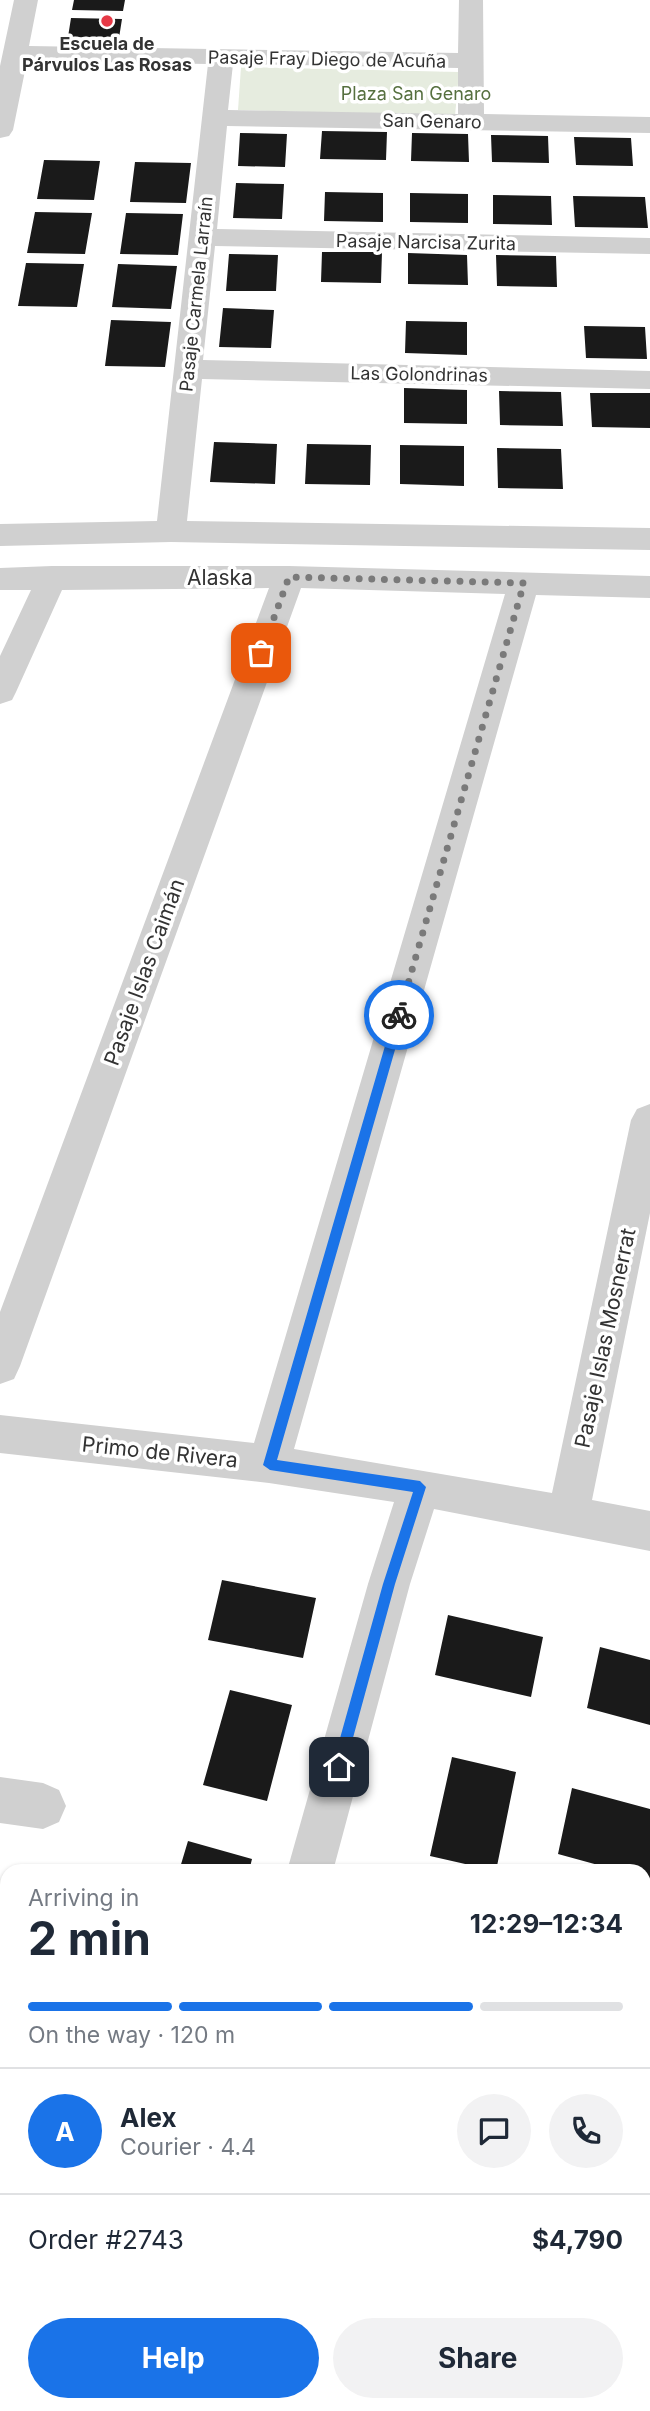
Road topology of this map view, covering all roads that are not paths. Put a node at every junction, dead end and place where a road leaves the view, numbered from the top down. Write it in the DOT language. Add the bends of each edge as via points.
graph roads {
  1 [pos="26,0"];
  2 [pos="471,0"];
  3 [pos="221,57"];
  4 [pos="10,59"];
  5 [pos="471,61"];
  6 [pos="215,118"];
  7 [pos="471,122"];
  8 [pos="650,125"];
  9 [pos="0,130"];
  10 [pos="202,237"];
  11 [pos="650,246"];
  12 [pos="188,369"];
  13 [pos="650,380"];
  14 [pos="171,531"];
  15 [pos="0,535"];
  16 [pos="650,539"];
  17 [pos="52,577"];
  18 [pos="289,577"];
  19 [pos="0,579"];
  20 [pos="524,583"];
  21 [pos="650,587"];
  22 [pos="0,692"];
  23 [pos="650,1120"];
  24 [pos="0,1367"];
  25 [pos="0,1434"];
  26 [pos="270,1465"];
  27 [pos="420,1487"];
  28 [pos="568,1514"];
  29 [pos="650,1531"];
  30 [pos="312,1864"];
  1 -- 4 [label="street"];
  2 -- 5 [label="street"];
  3 -- 4 [label="street, Pasaje Fray Diego de Acuña"];
  3 -- 5 [label="street, Pasaje Fray Diego de Acuña"];
  3 -- 6 [label="street, Pasaje Carmela Larraín"];
  4 -- 9 [label="street"];
  5 -- 7 [label="street"];
  6 -- 7 [label="street, San Genaro"];
  6 -- 10 [label="street, Pasaje Carmela Larraín"];
  7 -- 8 [label="street, San Genaro"];
  10 -- 11 [label="street, Pasaje Narcisa Zurita"];
  10 -- 12 [label="street, Pasaje Carmela Larraín"];
  12 -- 13 [label="street, Las Golondrinas"];
  12 -- 14 [label="street, Pasaje Carmela Larraín"];
  14 -- 15 [label="street"];
  14 -- 16 [label="street"];
  17 -- 18 [label="street, Alaska"];
  17 -- 19 [label="street, Alaska"];
  17 -- 22 [label="street"];
  18 -- 20 [label="street, Alaska"];
  18 -- 24 [label="street, Pasaje Islas Caimán"];
  20 -- 21 [label="street, Alaska"];
  20 -- 26 [label="street"];
  23 -- 28 [label="street, Pasaje Islas Mosnerrat"];
  25 -- 26 [label="street, Primo de Rivera"];
  26 -- 27 [label="street, Primo de Rivera"];
  27 -- 28 [label="street, Primo de Rivera"];
  27 -- 30 [label="street"];
  28 -- 29 [label="street, Primo de Rivera"];
}
